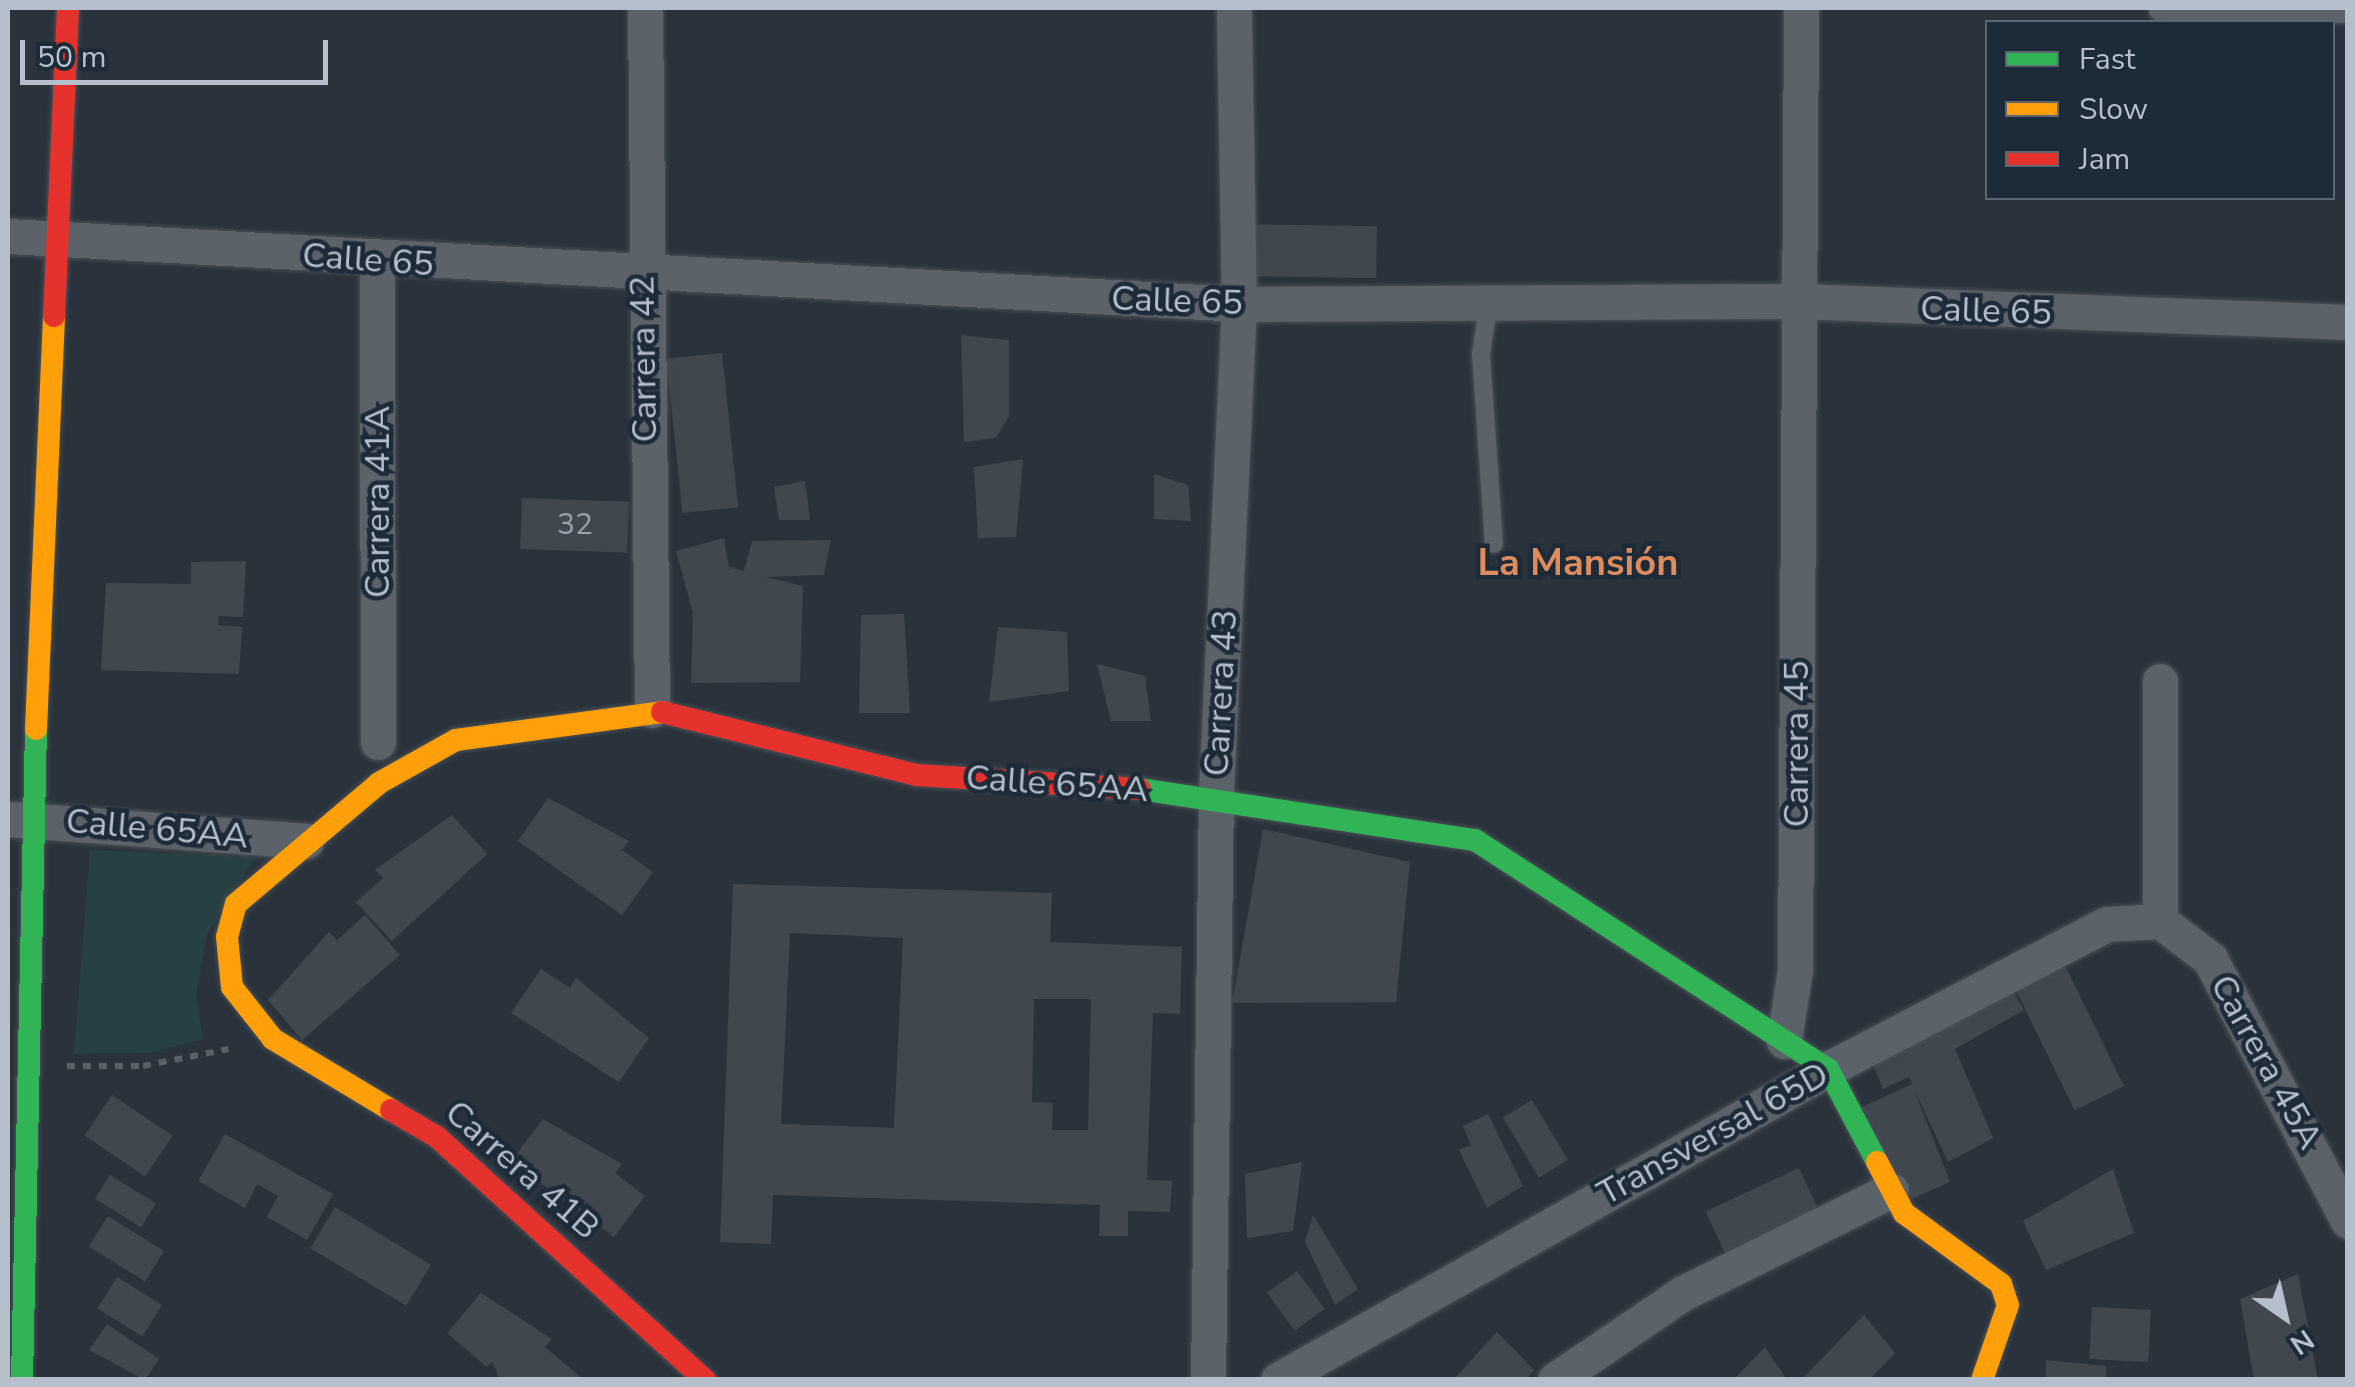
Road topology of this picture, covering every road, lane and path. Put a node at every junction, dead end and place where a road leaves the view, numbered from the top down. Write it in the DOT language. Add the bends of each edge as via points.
graph roads {
  1 [pos="68,8"];
  2 [pos="646,8"];
  3 [pos="1234,8"];
  4 [pos="1800,8"];
  5 [pos="2158,10"];
  6 [pos="2348,14"];
  7 [pos="8,236"];
  8 [pos="57,238"];
  9 [pos="377,262"];
  10 [pos="642,275"];
  11 [pos="1800,301"];
  12 [pos="1489,302"];
  13 [pos="1239,304"];
  14 [pos="2348,322"];
  15 [pos="1494,544"];
  16 [pos="2160,681"];
  17 [pos="652,710"];
  18 [pos="378,742"];
  19 [pos="1216,793"];
  20 [pos="20,819"];
  21 [pos="306,841"];
  22 [pos="2160,920"];
  23 [pos="274,1039"];
  24 [pos="1784,1041"];
  25 [pos="28,1066"];
  26 [pos="1828,1069"];
  27 [pos="2341,1180"];
  28 [pos="1891,1190"];
  29 [pos="2348,1221"];
  30 [pos="15,1310"];
  31 [pos="22,1380"];
  32 [pos="705,1380"];
  33 [pos="1208,1380"];
  34 [pos="1278,1380"];
  35 [pos="1556,1380"];
  36 [pos="1982,1380"];
  1 -- 8 [label="street"];
  2 -- 10 [label="street, Carrera 42"];
  3 -- 13 [label="street, Carrera 43"];
  4 -- 11 [label="street, Carrera 45"];
  5 -- 6 [label="lane"];
  7 -- 8 [label="street, Calle 65"];
  8 -- 9 [label="street, Calle 65"];
  8 -- 20 [label="street"];
  9 -- 10 [label="street, Calle 65"];
  9 -- 18 [label="street, Carrera 41A"];
  10 -- 13 [label="street, Calle 65"];
  10 -- 17 [label="street, Carrera 42"];
  11 -- 12 [label="street, Calle 65"];
  11 -- 14 [label="street, Calle 65"];
  11 -- 24 [label="street, Carrera 45" via="1795,968"];
  12 -- 13 [label="street, Calle 65"];
  12 -- 15 [label="lane" via="1481,354"];
  13 -- 19 [label="street, Carrera 43"];
  16 -- 22 [label="street"];
  17 -- 19 [label="street, Calle 65AA" via="916,775"];
  17 -- 21 [label="street, Calle 65AA" via="456,740 378,783"];
  19 -- 24 [label="street, Calle 65AA" via="1475,840"];
  19 -- 33 [label="street, Carrera 43"];
  20 -- 21 [label="street, Calle 65AA"];
  20 -- 25 [label="street"];
  21 -- 23 [label="street, Calle 65AA" via="236,904 227,937 232,987"];
  22 -- 26 [label="street, Transversal 65D" via="2107,924"];
  22 -- 27 [label="street, Carrera 45A" via="2210,959"];
  23 -- 25 [label="path" via="144,1066"];
  23 -- 32 [label="street, Carrera 41B" via="438,1137"];
  24 -- 26 [label="street"];
  25 -- 30 [label="street"];
  26 -- 28 [label="street"];
  26 -- 34 [label="street, Transversal 65D"];
  27 -- 29 [label="street, Carrera 45A"];
  28 -- 35 [label="street" via="1683,1293"];
  28 -- 36 [label="street" via="1904,1213 2002,1284 2008,1305"];
  30 -- 31 [label="street"];
}
